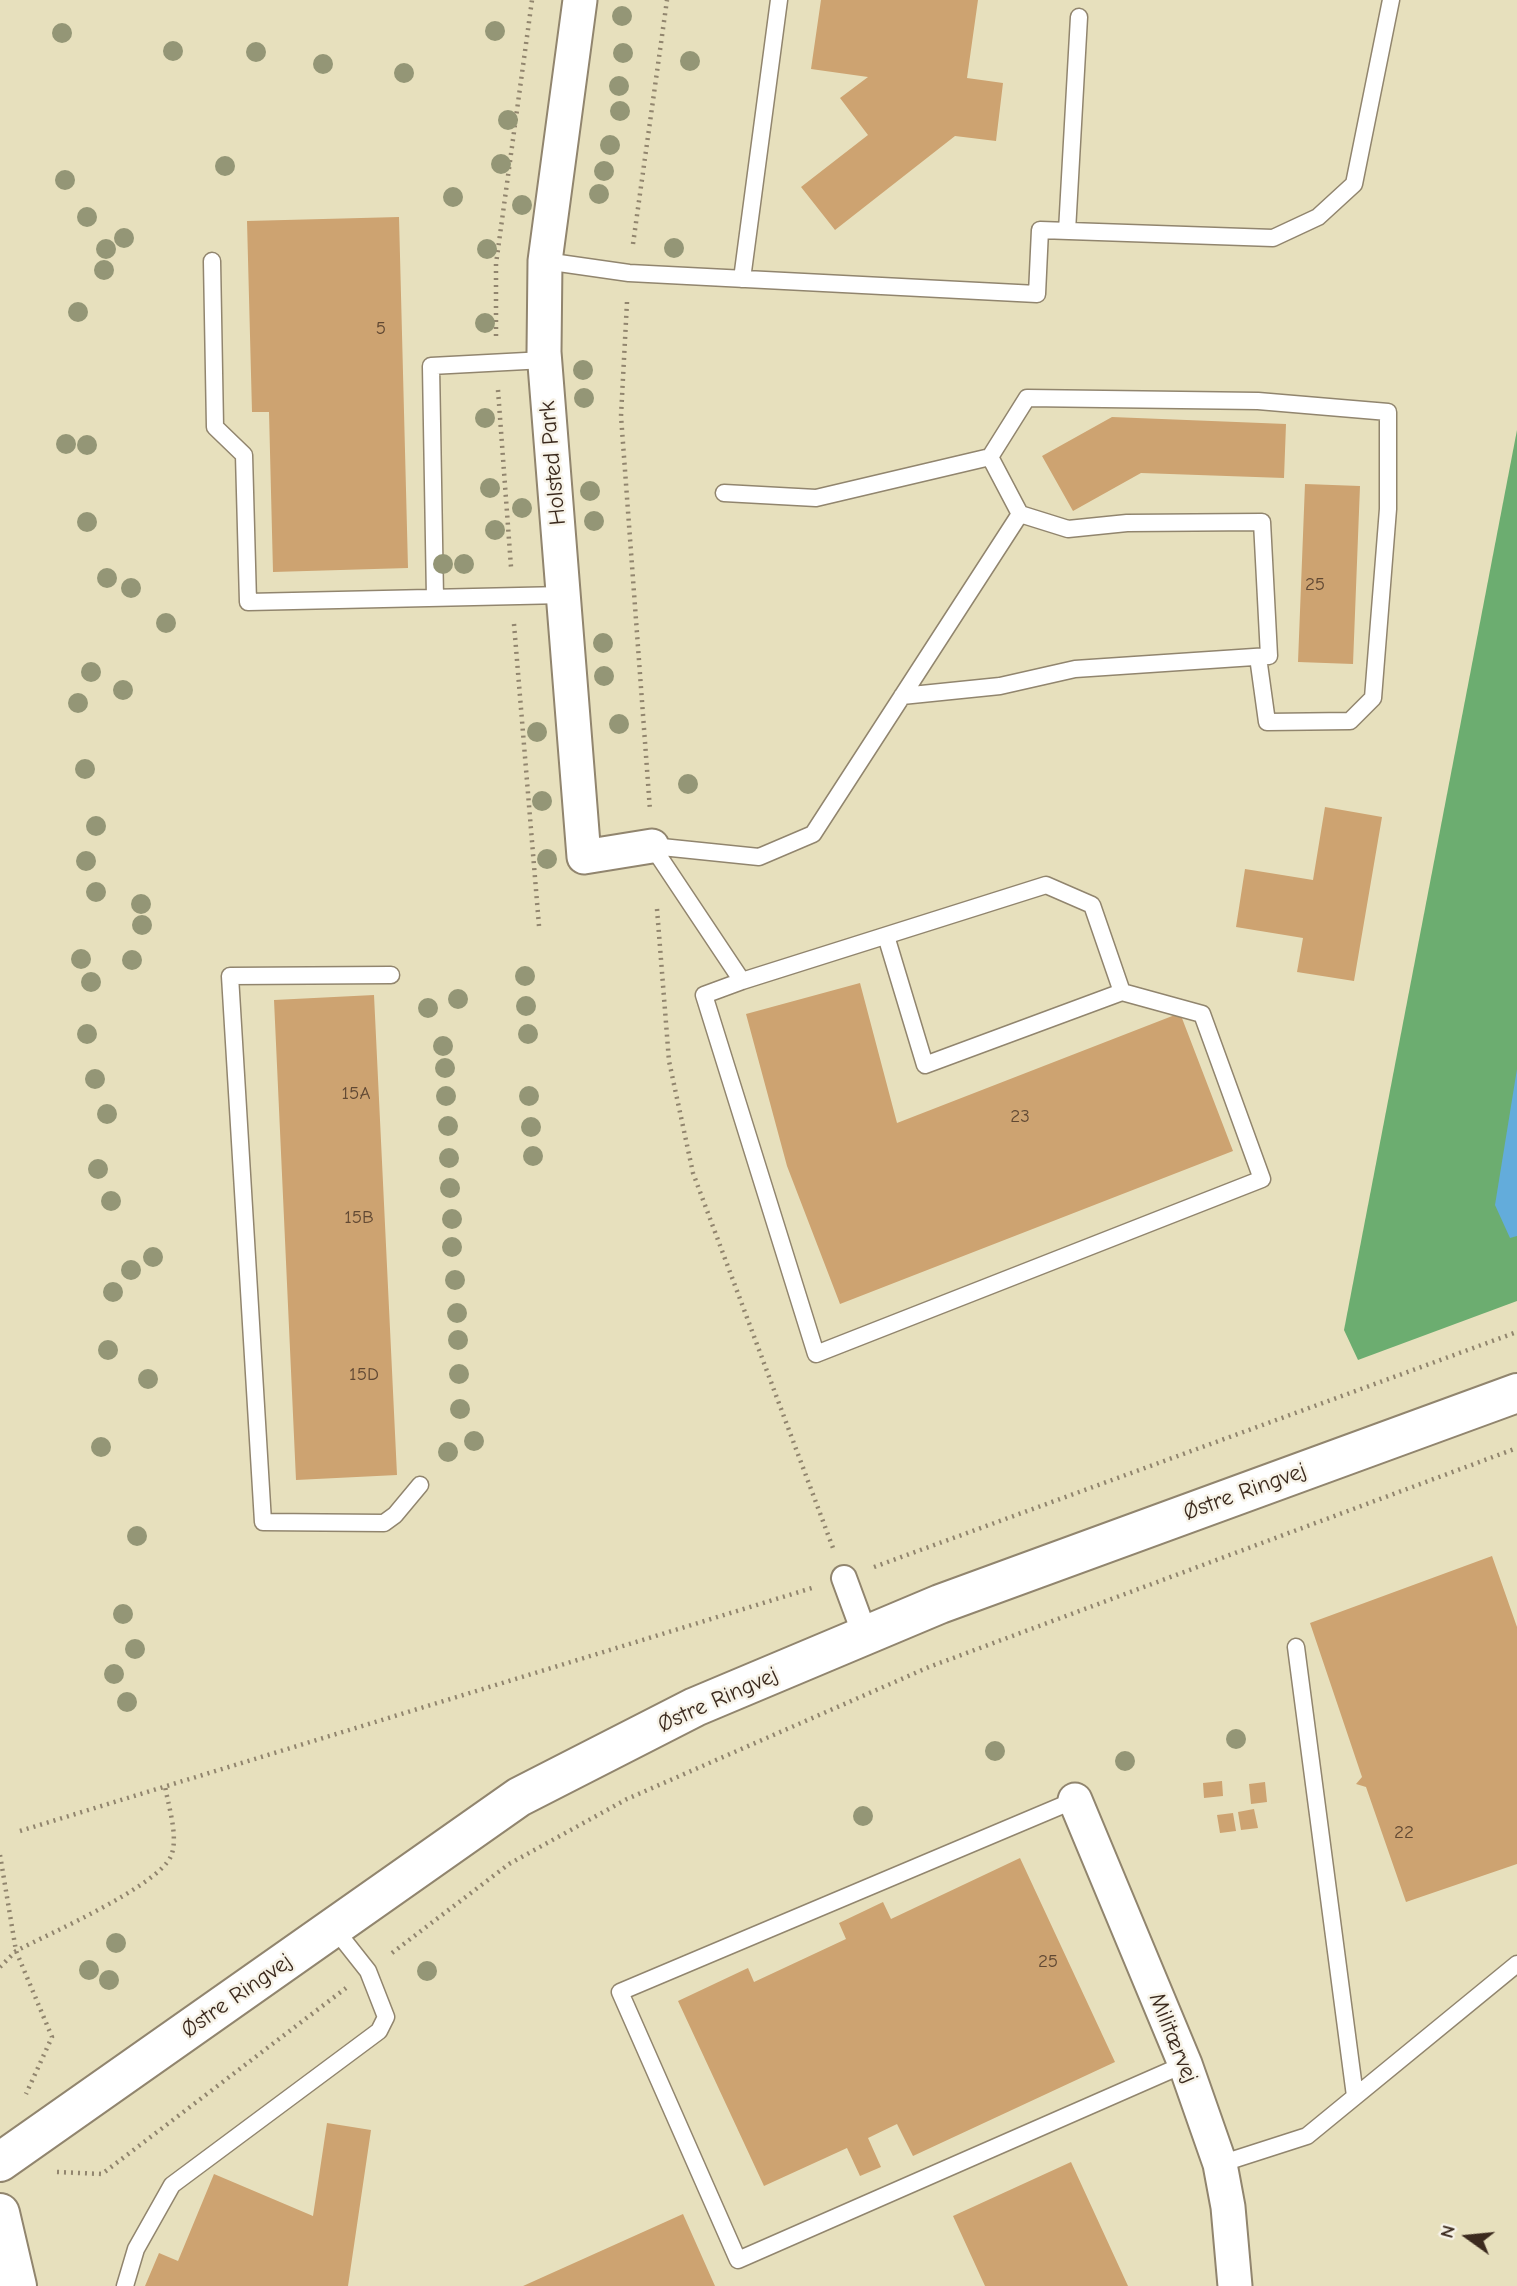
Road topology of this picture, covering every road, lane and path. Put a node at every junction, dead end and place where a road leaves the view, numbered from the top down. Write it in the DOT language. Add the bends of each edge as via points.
graph roads {
  1 [pos="580,0"];
  2 [pos="667,0"];
  3 [pos="779,0"];
  4 [pos="1391,0"];
  5 [pos="1079,17"];
  6 [pos="1067,231"];
  7 [pos="212,261"];
  8 [pos="545,261"];
  9 [pos="629,273"];
  10 [pos="742,279"];
  11 [pos="545,360"];
  12 [pos="990,457"];
  13 [pos="723,493"];
  14 [pos="1020,514"];
  15 [pos="564,596"];
  16 [pos="435,598"];
  17 [pos="1258,657"];
  18 [pos="902,696"];
  19 [pos="652,846"];
  20 [pos="886,936"];
  21 [pos="391,975"];
  22 [pos="742,981"];
  23 [pos="1122,992"];
  24 [pos="1517,1332"];
  25 [pos="1517,1393"];
  26 [pos="1517,1448"];
  27 [pos="420,1485"];
  28 [pos="844,1578"];
  29 [pos="865,1636"];
  30 [pos="1296,1647"];
  31 [pos="165,1786"];
  32 [pos="1075,1800"];
  33 [pos="20,1831"];
  34 [pos="0,1855"];
  35 [pos="334,1928"];
  36 [pos="16,1951"];
  37 [pos="1517,1964"];
  38 [pos="0,1967"];
  39 [pos="368,1971"];
  40 [pos="1185,2064"];
  41 [pos="1355,2096"];
  42 [pos="23,2099"];
  43 [pos="0,2162"];
  44 [pos="1220,2164"];
  45 [pos="51,2172"];
  46 [pos="0,2213"];
  47 [pos="16,2286"];
  48 [pos="125,2286"];
  49 [pos="1236,2286"];
  1 -- 8 [label="street, Holsted Park"];
  2 -- 9 [label="path"];
  3 -- 10 [label="lane"];
  4 -- 6 [label="lane" via="1354,184 1318,217 1273,239"];
  5 -- 6 [label="lane"];
  6 -- 10 [label="lane" via="1040,230 1037,294"];
  7 -- 16 [label="lane" via="215,427 244,455 248,602"];
  8 -- 9 [label="lane"];
  8 -- 11 [label="street, Holsted Park"];
  9 -- 10 [label="lane"];
  9 -- 19 [label="path" via="621,416"];
  11 -- 15 [label="street, Holsted Park"];
  11 -- 16 [label="lane" via="431,366"];
  12 -- 13 [label="lane" via="816,498"];
  12 -- 14 [label="lane"];
  12 -- 17 [label="lane" via="1027,398 1258,401 1388,412 1388,509 1373,698 1350,721 1268,722"];
  14 -- 17 [label="lane" via="1068,529 1127,523 1262,522 1269,656"];
  14 -- 18 [label="lane"];
  15 -- 16 [label="lane"];
  15 -- 19 [label="street, Holsted Park" via="584,857"];
  17 -- 18 [label="lane" via="1075,669 1000,686"];
  18 -- 19 [label="lane" via="813,834 759,857"];
  19 -- 22 [label="lane"];
  19 -- 28 [label="path" via="669,1061 693,1173"];
  20 -- 22 [label="lane"];
  20 -- 23 [label="lane" via="1046,885 1092,905"];
  20 -- 23 [label="lane" via="925,1065"];
  21 -- 27 [label="lane" via="230,976 263,1522 384,1523"];
  22 -- 23 [label="lane" via="704,995 816,1354 1262,1179 1202,1014"];
  24 -- 28 [label="path"];
  25 -- 29 [label="street, Østre Ringvej" via="940,1604"];
  26 -- 39 [label="path" via="929,1667 627,1799 509,1864"];
  28 -- 29 [label="street"];
  28 -- 31 [label="path"];
  29 -- 35 [label="street, Østre Ringvej" via="695,1707 519,1797"];
  30 -- 41 [label="lane"];
  31 -- 33 [label="path"];
  31 -- 36 [label="path" via="171,1855 151,1879"];
  32 -- 40 [label="street, Militærvej"];
  32 -- 40 [label="lane" via="620,1993 738,2260"];
  34 -- 36 [label="path"];
  35 -- 39 [label="lane"];
  35 -- 43 [label="street, Østre Ringvej"];
  36 -- 38 [label="path"];
  36 -- 42 [label="path" via="52,2037"];
  37 -- 41 [label="lane"];
  39 -- 45 [label="path" via="102,2174"];
  39 -- 48 [label="lane" via="386,2017 379,2031 172,2185 136,2249"];
  40 -- 44 [label="street, Militærvej"];
  41 -- 44 [label="lane" via="1307,2136"];
  44 -- 49 [label="street, Militærvej"];
  46 -- 47 [label="street"];
}
